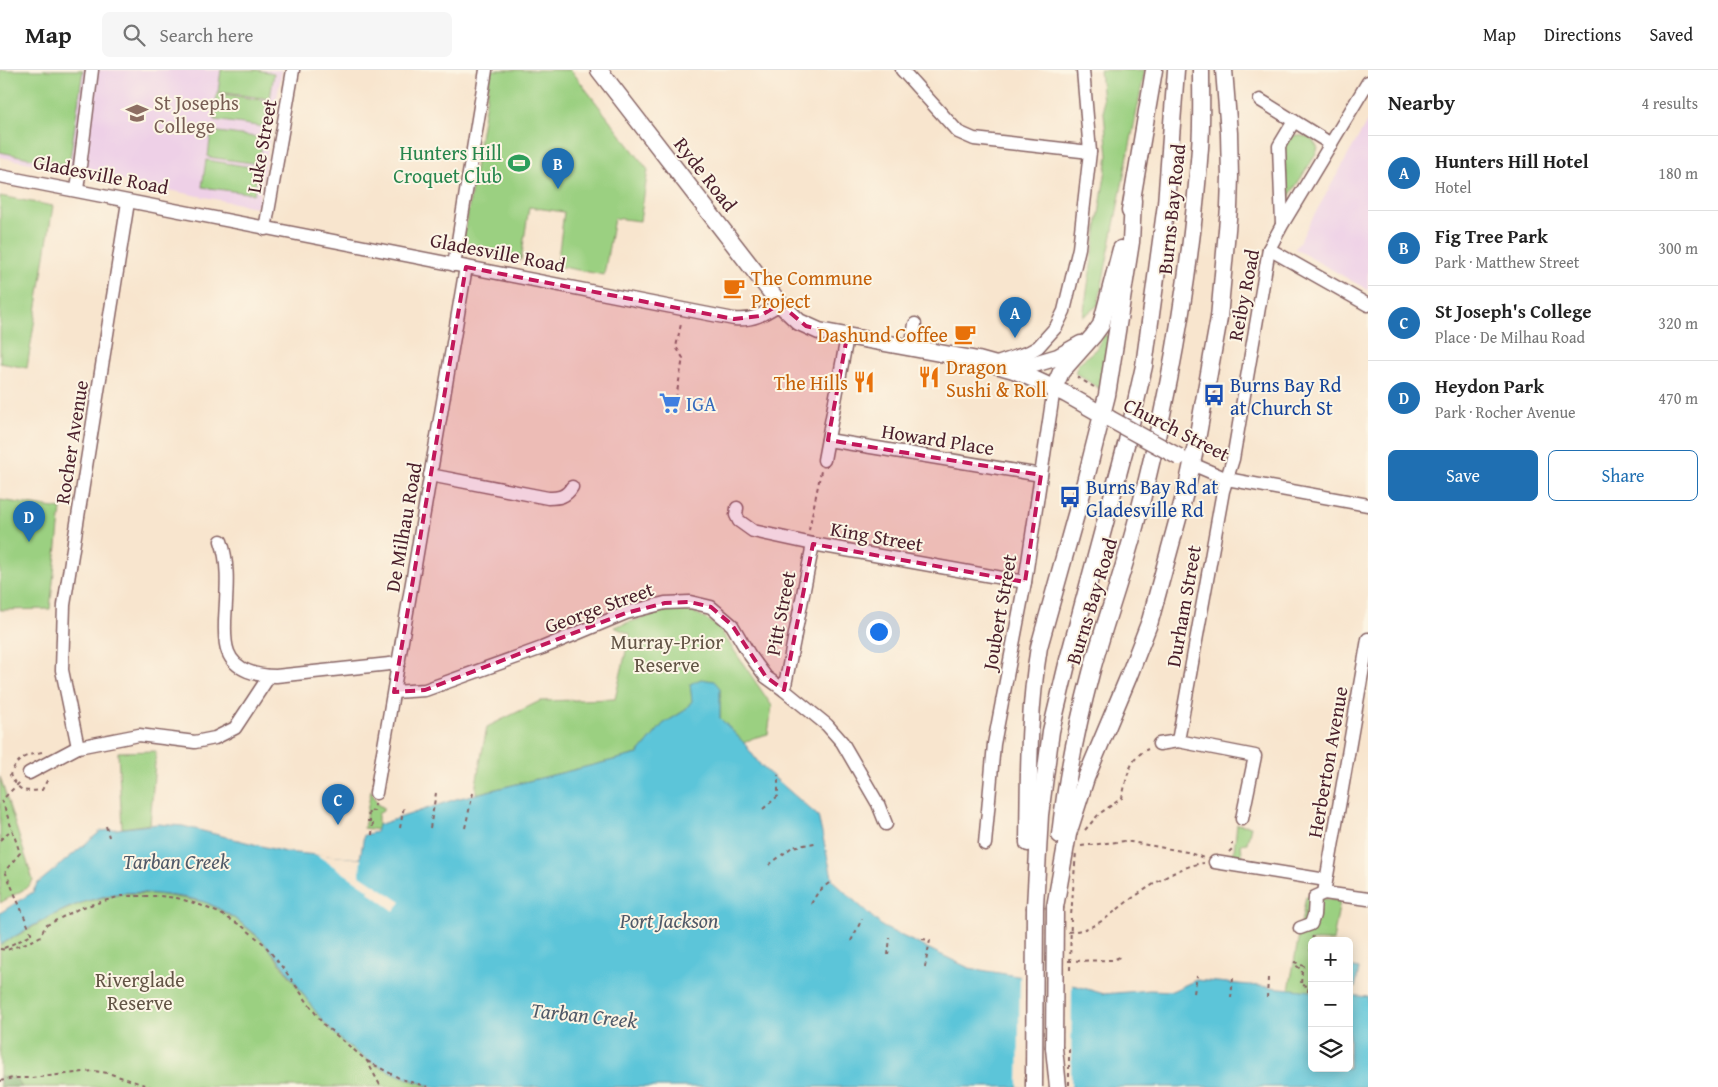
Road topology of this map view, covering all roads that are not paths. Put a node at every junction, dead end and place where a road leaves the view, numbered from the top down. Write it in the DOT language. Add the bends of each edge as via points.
graph roads {
  1 [pos="92,70"];
  2 [pos="293,70"];
  3 [pos="486,70"];
  4 [pos="599,70"];
  5 [pos="902,70"];
  6 [pos="1083,70"];
  7 [pos="1154,70"];
  8 [pos="1176,70"];
  9 [pos="1202,70"];
  10 [pos="1224,70"];
  11 [pos="1368,82"];
  12 [pos="1260,100"];
  13 [pos="1294,121"];
  14 [pos="1331,144"];
  15 [pos="1090,152"];
  16 [pos="0,176"];
  17 [pos="77,190"];
  18 [pos="1133,200"];
  19 [pos="128,202"];
  20 [pos="1282,225"];
  21 [pos="265,229"];
  22 [pos="1269,250"];
  23 [pos="460,266"];
  24 [pos="780,304"];
  25 [pos="1368,305"];
  26 [pos="914,324"];
  27 [pos="1093,336"];
  28 [pos="847,337"];
  29 [pos="910,348"];
  30 [pos="994,364"];
  31 [pos="1014,370"];
  32 [pos="1054,388"];
  33 [pos="1106,417"];
  34 [pos="828,440"];
  35 [pos="824,460"];
  36 [pos="1186,461"];
  37 [pos="430,475"];
  38 [pos="1041,475"];
  39 [pos="1226,479"];
  40 [pos="572,487"];
  41 [pos="1368,505"];
  42 [pos="737,508"];
  43 [pos="221,541"];
  44 [pos="813,544"];
  45 [pos="1025,582"];
  46 [pos="1368,639"];
  47 [pos="398,663"];
  48 [pos="267,679"];
  49 [pos="784,690"];
  50 [pos="394,692"];
  51 [pos="1178,741"];
  52 [pos="1159,744"];
  53 [pos="78,747"];
  54 [pos="30,773"];
  55 [pos="376,793"];
  56 [pos="1242,818"];
  57 [pos="886,824"];
  58 [pos="985,844"];
  59 [pos="1215,862"];
  60 [pos="1325,886"];
  61 [pos="1368,900"];
  62 [pos="1035,907"];
  63 [pos="1055,907"];
  64 [pos="1300,928"];
  65 [pos="1061,1047"];
  66 [pos="1034,1087"];
  67 [pos="1052,1087"];
  68 [pos="1058,1087"];
  1 -- 17 [label="street"];
  2 -- 21 [label="street, Luke Street"];
  3 -- 23 [label="street, De Milhau Road"];
  4 -- 24 [label="main road, Ryde Road"];
  5 -- 15 [label="street" via="958,132 974,139"];
  6 -- 15 [label="street"];
  7 -- 18 [label="main road"];
  8 -- 62 [label="main road, Burns Bay Road" via="1166,204 1144,366 1051,731 1040,815"];
  9 -- 63 [label="main road, Burns Bay Road" via="1200,147 1175,346 1160,428 1137,522 1091,674 1074,752 1057,857"];
  10 -- 36 [label="main road" via="1229,133 1229,208 1220,318"];
  11 -- 14 [label="street, Reiby Road"];
  12 -- 13 [label="street"];
  13 -- 14 [label="street"];
  13 -- 20 [label="street" via="1279,146"];
  14 -- 20 [label="street, Reiby Road"];
  15 -- 30 [label="street" via="1079,248 1064,311 1056,327 1038,347"];
  16 -- 17 [label="street, Gladesville Road"];
  17 -- 19 [label="street, Gladesville Road"];
  18 -- 27 [label="main road" via="1105,312"];
  18 -- 33 [label="main road" via="1132,242"];
  19 -- 21 [label="street, Gladesville Road"];
  19 -- 53 [label="street, Rocher Avenue" via="64,606 62,670"];
  20 -- 22 [label="street, Reiby Road"];
  21 -- 23 [label="street, Gladesville Road"];
  22 -- 25 [label="street"];
  22 -- 39 [label="street, Reiby Road" via="1233,459"];
  23 -- 24 [label="street, Gladesville Road" via="734,319 760,316"];
  23 -- 37 [label="street, De Milhau Road"];
  24 -- 28 [label="main road" via="806,326"];
  26 -- 29 [label="street"];
  27 -- 31 [label="main road" via="1058,357"];
  27 -- 32 [label="main road" via="1061,372"];
  28 -- 29 [label="main road"];
  28 -- 34 [label="street"];
  29 -- 30 [label="main road, Church Street"];
  30 -- 31 [label="main road, Church Street"];
  31 -- 32 [label="main road, Church Street"];
  32 -- 33 [label="main road, Church Street"];
  32 -- 38 [label="street, Joubert Street"];
  33 -- 36 [label="main road, Church Street, bridge"];
  33 -- 62 [label="main road" via="1036,670 1030,738 1028,852"];
  34 -- 35 [label="street"];
  34 -- 38 [label="street, Howard Place"];
  36 -- 39 [label="street, Church Street"];
  36 -- 63 [label="main road" via="1150,622 1086,778 1071,825"];
  37 -- 40 [label="street" via="548,498 563,497"];
  37 -- 47 [label="street, De Milhau Road"];
  38 -- 45 [label="street, Joubert Street"];
  39 -- 41 [label="street, Church Street"];
  39 -- 51 [label="street, Durham Street"];
  42 -- 44 [label="street, King Street" via="739,521 753,531"];
  43 -- 48 [label="street" via="226,557 225,641 228,651 238,665"];
  44 -- 45 [label="street, King Street"];
  44 -- 49 [label="street, Pitt Street"];
  45 -- 58 [label="street, Joubert Street" via="994,744"];
  46 -- 60 [label="street, Herberton Avenue"];
  47 -- 48 [label="street"];
  47 -- 50 [label="street, De Milhau Road"];
  48 -- 53 [label="street" via="235,728 215,738 195,742 139,735"];
  49 -- 50 [label="street, George Street" via="766,678 732,625 711,608 690,602 665,603 626,613 542,648 425,690"];
  49 -- 57 [label="street, George Street" via="842,742"];
  50 -- 55 [label="street, De Milhau Road"];
  51 -- 52 [label="street"];
  51 -- 56 [label="street" via="1255,756"];
  53 -- 54 [label="street"];
  59 -- 60 [label="street"];
  60 -- 61 [label="street"];
  60 -- 64 [label="street, Herberton Avenue" via="1315,897 1310,924"];
  62 -- 66 [label="main road, Burns Bay Road, bridge"];
  63 -- 65 [label="main road, Burns Bay Road, bridge"];
  65 -- 67 [label="main road, Burns Bay Road"];
  65 -- 68 [label="main road"];
}
